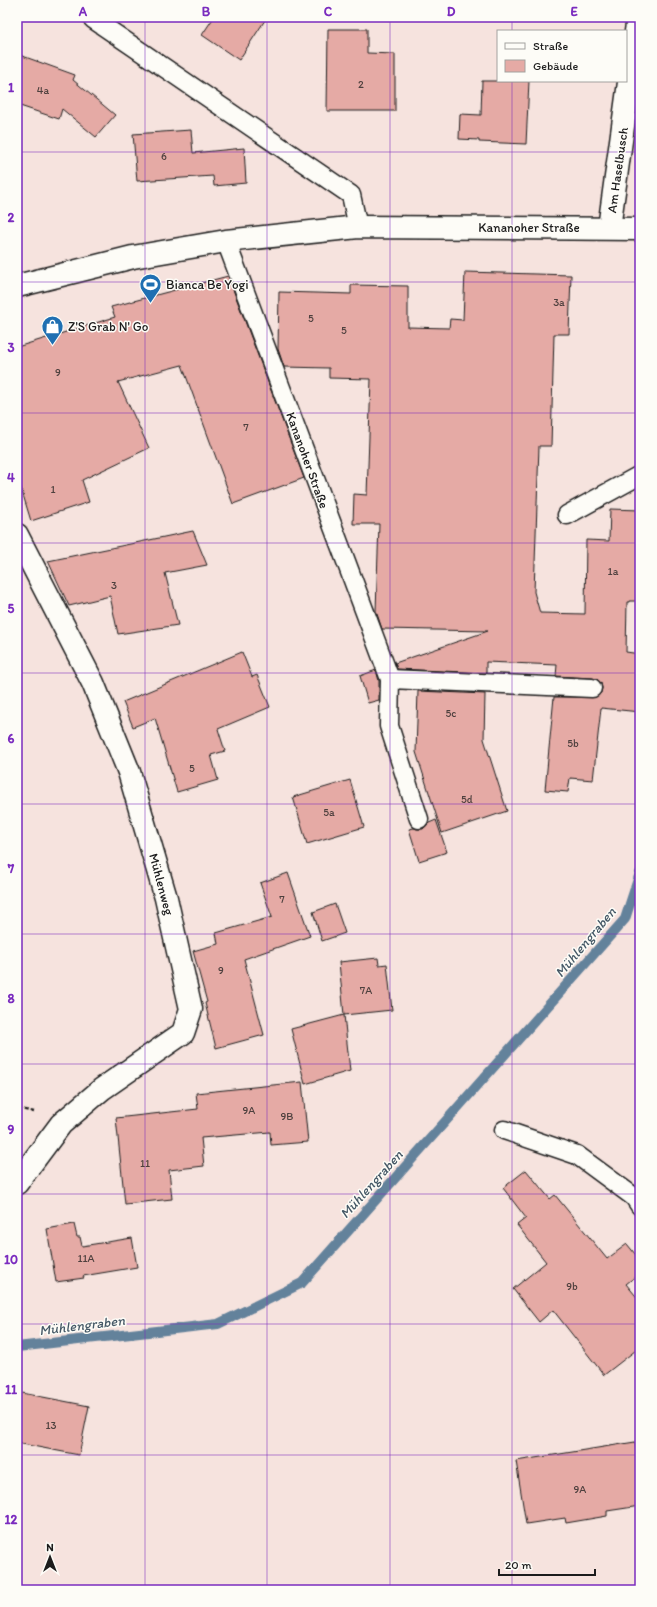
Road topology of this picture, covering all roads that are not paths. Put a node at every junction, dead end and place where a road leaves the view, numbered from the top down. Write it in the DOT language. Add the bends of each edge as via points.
graph roads {
  1 [pos="638,17"];
  2 [pos="93,19"];
  3 [pos="358,227"];
  4 [pos="609,228"];
  5 [pos="640,229"];
  6 [pos="226,241"];
  7 [pos="17,286"];
  8 [pos="640,475"];
  9 [pos="567,515"];
  10 [pos="17,535"];
  11 [pos="390,679"];
  12 [pos="592,688"];
  13 [pos="419,819"];
  14 [pos="504,1130"];
  15 [pos="17,1183"];
  16 [pos="640,1206"];
  1 -- 4 [label="street, Am Haselbusch"];
  2 -- 3 [label="lane" via="351,195"];
  3 -- 4 [label="street, Kananoher Straße"];
  3 -- 6 [label="street, Kananoher Straße"];
  4 -- 5 [label="street, Kananoher Straße"];
  6 -- 7 [label="street, Kananoher Straße" via="133,257"];
  6 -- 11 [label="lane, Kananoher Straße"];
  8 -- 9 [label="lane"];
  10 -- 15 [label="street, Mühlenweg" via="94,683 129,772 166,898 191,1009 182,1033 102,1089 61,1124"];
  11 -- 12 [label="lane"];
  11 -- 13 [label="lane, Kananoher Straße" via="389,726"];
  14 -- 16 [label="lane" via="577,1155 634,1197"];
}
